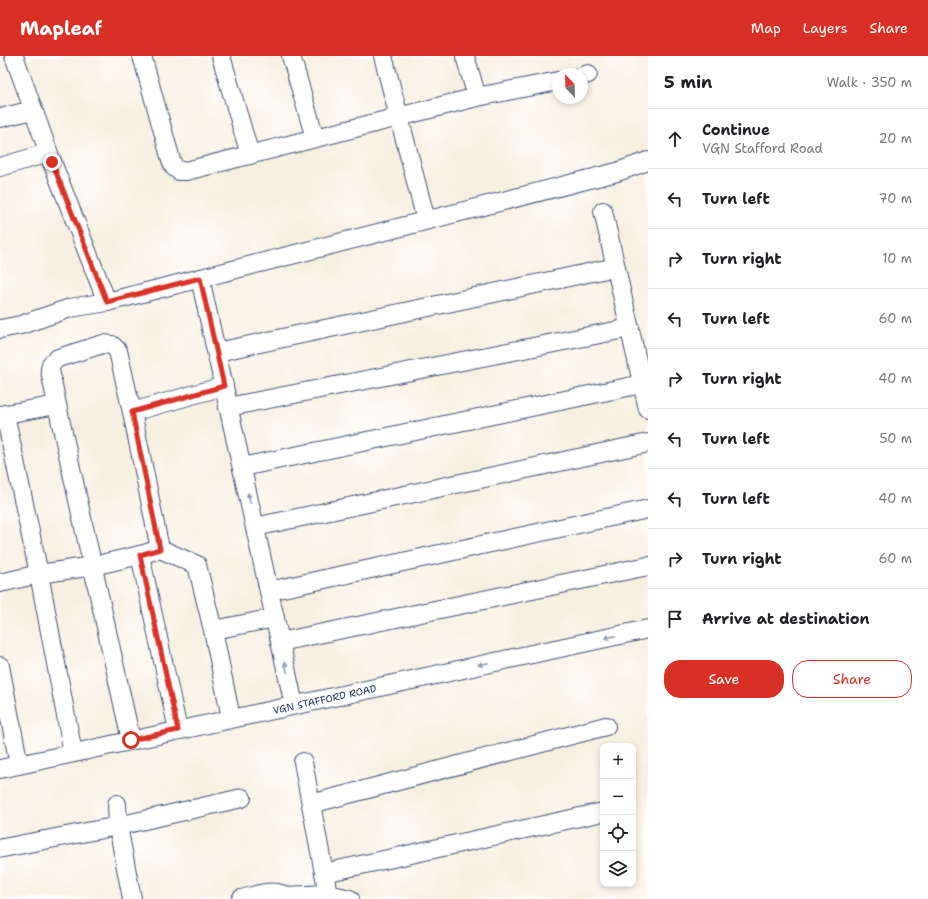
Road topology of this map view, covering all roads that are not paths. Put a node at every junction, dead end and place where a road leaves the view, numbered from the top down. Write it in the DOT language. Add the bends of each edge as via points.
graph roads {
  1 [pos="14,56"];
  2 [pos="142,56"];
  3 [pos="221,56"];
  4 [pos="292,56"];
  5 [pos="384,56"];
  6 [pos="465,56"];
  7 [pos="552,82"];
  8 [pos="477,98"];
  9 [pos="33,110"];
  10 [pos="400,117"];
  11 [pos="0,118"];
  12 [pos="315,138"];
  13 [pos="48,152"];
  14 [pos="250,155"];
  15 [pos="648,161"];
  16 [pos="0,167"];
  17 [pos="603,211"];
  18 [pos="426,220"];
  19 [pos="616,267"];
  20 [pos="200,278"];
  21 [pos="107,302"];
  22 [pos="630,328"];
  23 [pos="0,330"];
  24 [pos="217,352"];
  25 [pos="642,384"];
  26 [pos="224,386"];
  27 [pos="57,405"];
  28 [pos="228,407"];
  29 [pos="648,409"];
  30 [pos="132,412"];
  31 [pos="3,415"];
  32 [pos="648,443"];
  33 [pos="242,467"];
  34 [pos="648,509"];
  35 [pos="255,527"];
  36 [pos="160,549"];
  37 [pos="140,555"];
  38 [pos="93,566"];
  39 [pos="648,566"];
  40 [pos="39,574"];
  41 [pos="0,583"];
  42 [pos="269,591"];
  43 [pos="275,618"];
  44 [pos="648,629"];
  45 [pos="213,630"];
  46 [pos="280,642"];
  47 [pos="0,666"];
  48 [pos="294,705"];
  49 [pos="231,718"];
  50 [pos="606,726"];
  51 [pos="178,730"];
  52 [pos="131,740"];
  53 [pos="73,753"];
  54 [pos="303,762"];
  55 [pos="19,764"];
  56 [pos="0,769"];
  57 [pos="242,798"];
  58 [pos="116,804"];
  59 [pos="311,804"];
  60 [pos="600,813"];
  61 [pos="118,826"];
  62 [pos="3,848"];
  63 [pos="324,873"];
  64 [pos="328,894"];
  65 [pos="287,898"];
  66 [pos="132,899"];
  67 [pos="241,899"];
  68 [pos="350,899"];
  1 -- 9 [label="street"];
  2 -- 14 [label="street" via="174,167 179,171 186,171"];
  3 -- 14 [label="street"];
  4 -- 12 [label="street"];
  5 -- 10 [label="street"];
  6 -- 8 [label="street"];
  7 -- 8 [label="street"];
  8 -- 10 [label="street"];
  9 -- 11 [label="street"];
  9 -- 13 [label="street"];
  10 -- 12 [label="street"];
  10 -- 18 [label="street"];
  12 -- 14 [label="street"];
  13 -- 16 [label="street"];
  13 -- 21 [label="street"];
  15 -- 18 [label="street" via="617,172"];
  17 -- 19 [label="street"];
  18 -- 20 [label="street"];
  19 -- 22 [label="street"];
  19 -- 24 [label="street"];
  20 -- 21 [label="street"];
  20 -- 24 [label="street"];
  21 -- 23 [label="street" via="70,308"];
  22 -- 25 [label="street"];
  22 -- 28 [label="street"];
  24 -- 26 [label="street"];
  25 -- 29 [label="street"];
  25 -- 33 [label="street"];
  26 -- 28 [label="street"];
  26 -- 30 [label="street"];
  27 -- 30 [label="street" via="51,364 58,358 103,344 112,345 118,351"];
  27 -- 31 [label="street"];
  27 -- 38 [label="street"];
  28 -- 33 [label="street"];
  30 -- 36 [label="street"];
  31 -- 40 [label="street"];
  32 -- 35 [label="street"];
  35 -- 33 [label="street, one-way"];
  34 -- 42 [label="street"];
  35 -- 42 [label="street"];
  36 -- 37 [label="street"];
  36 -- 45 [label="street" via="197,565"];
  37 -- 38 [label="street"];
  37 -- 51 [label="street"];
  38 -- 40 [label="street"];
  38 -- 52 [label="street"];
  39 -- 46 [label="street"];
  40 -- 41 [label="street"];
  40 -- 53 [label="street"];
  42 -- 43 [label="street"];
  43 -- 45 [label="street"];
  43 -- 46 [label="street"];
  44 -- 48 [label="street, VGN STAFFORD ROAD, one-way"];
  45 -- 49 [label="street"];
  48 -- 46 [label="street, one-way"];
  47 -- 55 [label="street"];
  48 -- 49 [label="street, VGN STAFFORD ROAD"];
  49 -- 51 [label="street, VGN STAFFORD ROAD"];
  50 -- 59 [label="street"];
  51 -- 52 [label="street, VGN STAFFORD ROAD"];
  52 -- 53 [label="street, VGN STAFFORD ROAD"];
  53 -- 55 [label="street, VGN STAFFORD ROAD"];
  54 -- 59 [label="street"];
  55 -- 56 [label="street, VGN STAFFORD ROAD"];
  57 -- 61 [label="street"];
  58 -- 61 [label="street"];
  59 -- 63 [label="street"];
  60 -- 63 [label="street"];
  61 -- 62 [label="street"];
  61 -- 66 [label="street"];
  63 -- 64 [label="street"];
  64 -- 65 [label="street"];
  64 -- 68 [label="street"];
  65 -- 67 [label="street" via="278,893 264,893"];
}
